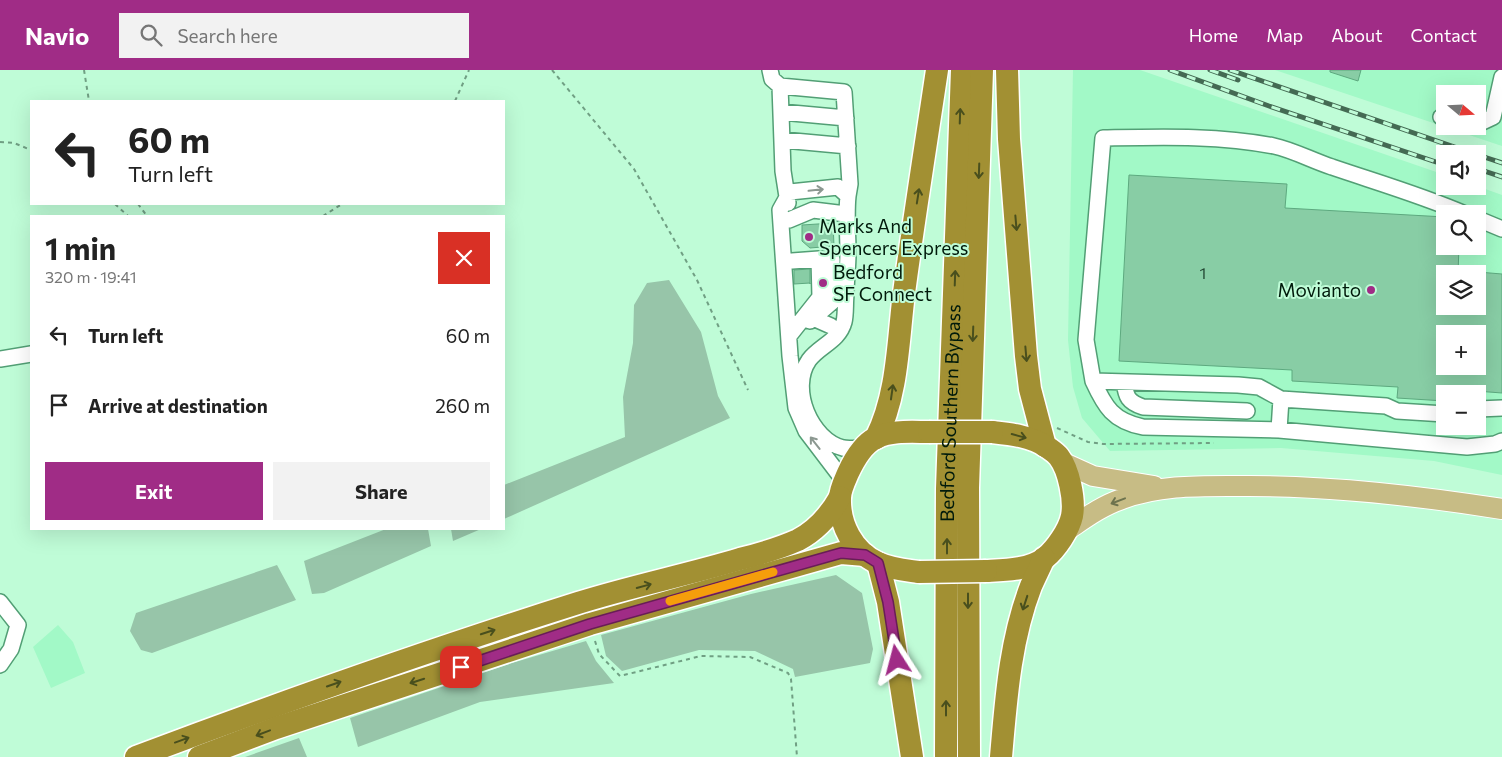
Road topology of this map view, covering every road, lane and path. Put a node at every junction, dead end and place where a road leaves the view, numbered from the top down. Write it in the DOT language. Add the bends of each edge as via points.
graph roads {
  1 [pos="84,70"];
  2 [pos="469,70"];
  3 [pos="552,70"];
  4 [pos="770,70"];
  5 [pos="937,70"];
  6 [pos="962,70"];
  7 [pos="982,70"];
  8 [pos="1006,70"];
  9 [pos="1502,76"];
  10 [pos="780,86"];
  11 [pos="89,100"];
  12 [pos="455,100"];
  13 [pos="781,112"];
  14 [pos="846,118"];
  15 [pos="1486,120"];
  16 [pos="783,140"];
  17 [pos="0,142"];
  18 [pos="848,146"];
  19 [pos="30,150"];
  20 [pos="848,196"];
  21 [pos="787,197"];
  22 [pos="116,205"];
  23 [pos="340,205"];
  24 [pos="1444,205"];
  25 [pos="846,214"];
  26 [pos="127,215"];
  27 [pos="325,215"];
  28 [pos="789,220"];
  29 [pos="1486,222"];
  30 [pos="1502,229"];
  31 [pos="819,259"];
  32 [pos="792,261"];
  33 [pos="813,318"];
  34 [pos="831,326"];
  35 [pos="788,336"];
  36 [pos="30,354"];
  37 [pos="790,356"];
  38 [pos="0,359"];
  39 [pos="808,362"];
  40 [pos="1093,381"];
  41 [pos="1124,382"];
  42 [pos="748,390"];
  43 [pos="1281,400"];
  44 [pos="1502,408"];
  45 [pos="1486,409"];
  46 [pos="1247,411"];
  47 [pos="1436,413"];
  48 [pos="1062,429"];
  49 [pos="1278,430"];
  50 [pos="869,443"];
  51 [pos="1219,443"];
  52 [pos="1500,444"];
  53 [pos="1046,446"];
  54 [pos="1062,462"];
  55 [pos="1164,488"];
  56 [pos="842,489"];
  57 [pos="1502,509"];
  58 [pos="1066,531"];
  59 [pos="1044,558"];
  60 [pos="871,559"];
  61 [pos="0,602"];
  62 [pos="590,624"];
  63 [pos="0,665"];
  64 [pos="136,757"];
  65 [pos="199,757"];
  66 [pos="797,757"];
  67 [pos="912,757"];
  68 [pos="946,757"];
  69 [pos="969,757"];
  70 [pos="1001,757"];
  1 -- 11 [label="path"];
  2 -- 12 [label="path"];
  3 -- 42 [label="path" via="634,169 697,280"];
  4 -- 10 [label="street" via="772,79"];
  50 -- 5 [label="highway, one-way" via="884,422 891,399"];
  68 -- 6 [label="highway, Bedford Southern Bypass, one-way" via="947,489"];
  7 -- 69 [label="highway, Bedford Southern Bypass, one-way" via="968,488"];
  8 -- 53 [label="highway, one-way" via="1026,356 1030,389"];
  9 -- 15 [label="street" via="1492,117"];
  10 -- 13 [label="street"];
  10 -- 14 [label="street" via="844,92"];
  13 -- 14 [label="street"];
  13 -- 16 [label="street"];
  14 -- 18 [label="street"];
  16 -- 18 [label="street"];
  16 -- 21 [label="street"];
  17 -- 19 [label="path"];
  18 -- 20 [label="street"];
  21 -- 20 [label="street, one-way" via="790,192 838,187"];
  20 -- 25 [label="street"];
  21 -- 28 [label="street"];
  21 -- 35 [label="street" via="780,210"];
  22 -- 26 [label="path"];
  23 -- 27 [label="path"];
  24 -- 40 [label="street" via="1275,146 1213,138 1103,138 1086,340"];
  25 -- 28 [label="street" via="813,210"];
  25 -- 39 [label="street" via="848,252 844,322 834,339"];
  28 -- 32 [label="street"];
  29 -- 30 [label="street"];
  31 -- 32 [label="street"];
  31 -- 33 [label="street" via="832,258 832,302"];
  31 -- 35 [label="street" via="820,297"];
  32 -- 35 [label="street" via="795,302"];
  33 -- 34 [label="street"];
  33 -- 35 [label="street"];
  35 -- 37 [label="street"];
  36 -- 38 [label="street"];
  37 -- 39 [label="street"];
  56 -- 37 [label="street, one-way" via="806,431 796,408"];
  39 -- 50 [label="street" via="801,386 805,408 813,425 822,436 843,448"];
  40 -- 41 [label="street"];
  40 -- 49 [label="street" via="1114,416 1128,424"];
  41 -- 43 [label="street" via="1252,386"];
  41 -- 46 [label="street" via="1125,393 1132,403 1143,407"];
  43 -- 47 [label="street" via="1386,406 1397,411"];
  43 -- 49 [label="street"];
  44 -- 45 [label="street"];
  48 -- 51 [label="path" via="1088,442 1103,444"];
  49 -- 52 [label="street" via="1468,447"];
  50 -- 53 [label="highway, one-way, bridge" via="896,433 992,432 1018,434"];
  50 -- 56 [label="highway" via="852,464"];
  53 -- 54 [label="highway"];
  54 -- 55 [label="main road" via="1093,476"];
  54 -- 58 [label="highway" via="1072,498 1072,516"];
  55 -- 57 [label="main road" via="1286,486 1358,490"];
  55 -- 58 [label="main road, one-way" via="1106,505"];
  56 -- 60 [label="highway" via="845,529 854,544"];
  64 -- 56 [label="highway, one-way" via="424,653 581,602 767,552 799,539 821,524 831,513"];
  58 -- 59 [label="highway"];
  59 -- 60 [label="highway, bridge" via="1005,570 919,572 898,569"];
  59 -- 70 [label="highway, one-way" via="1031,586 1014,648"];
  60 -- 62 [label="highway" via="841,553"];
  60 -- 67 [label="highway" via="888,602"];
  61 -- 63 [label="street" via="18,625 12,649"];
  62 -- 65 [label="highway, one-way" via="276,728"];
  62 -- 66 [label="path" via="599,654 620,676 701,656 750,657 788,673"];
}
